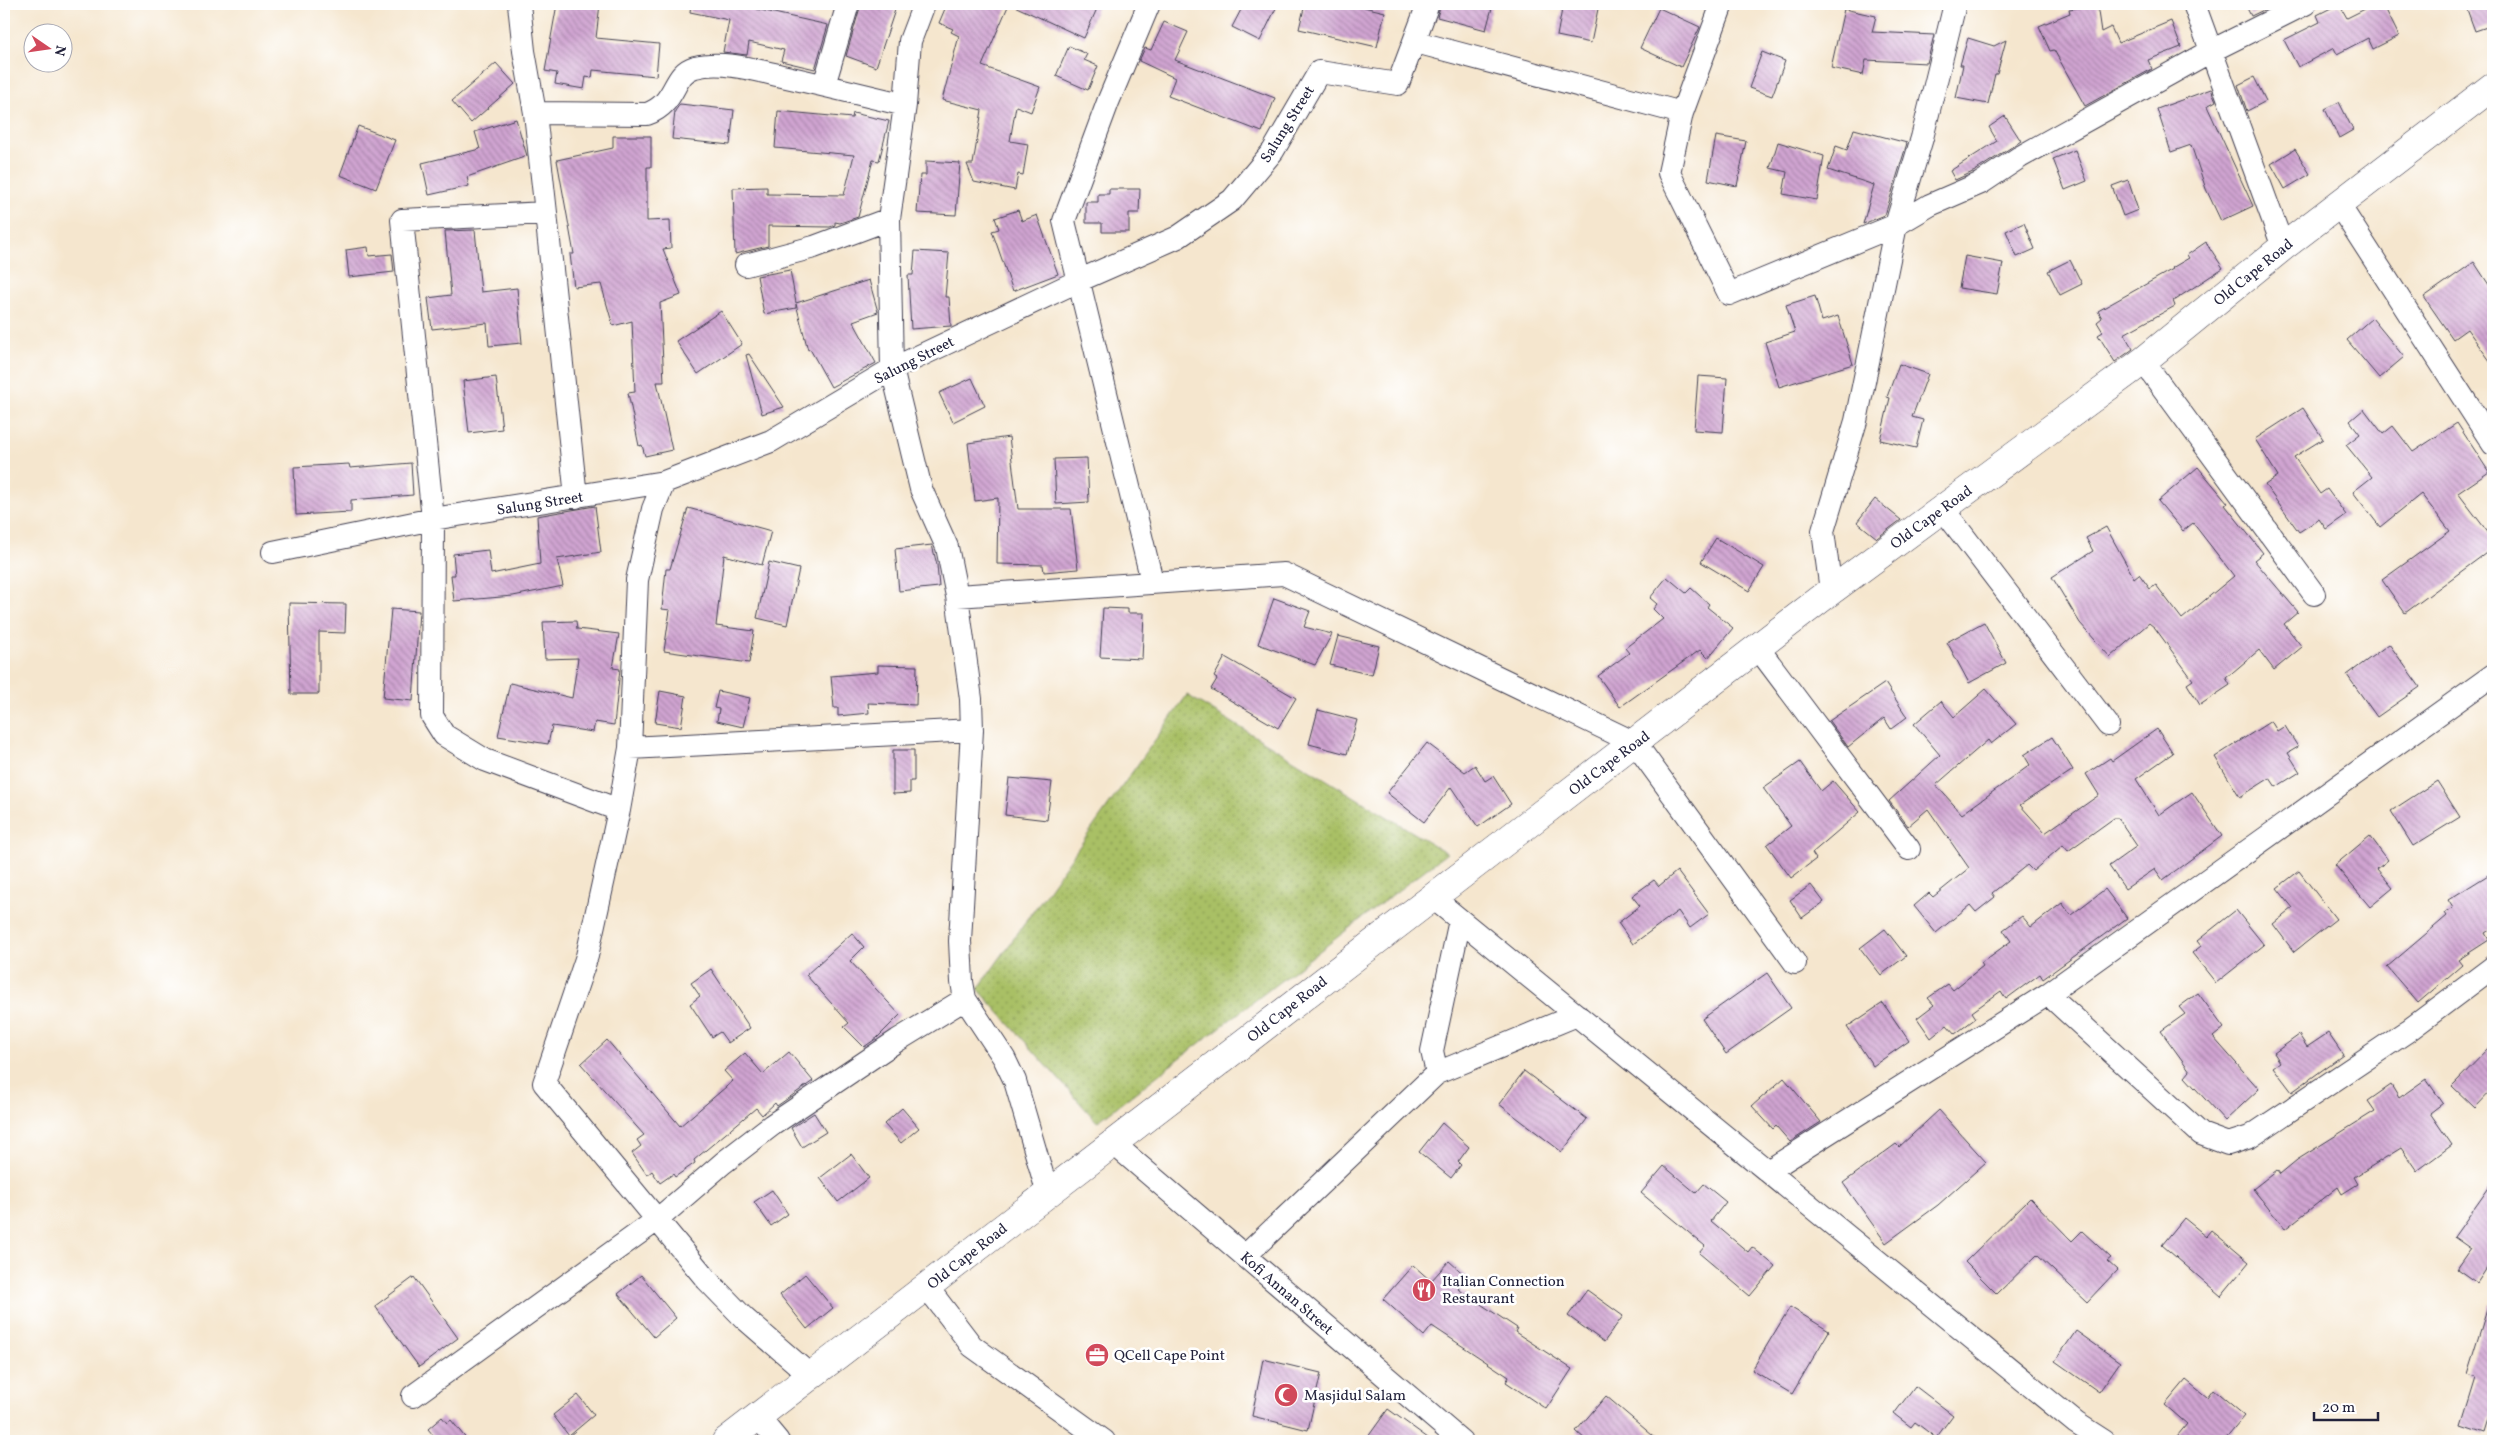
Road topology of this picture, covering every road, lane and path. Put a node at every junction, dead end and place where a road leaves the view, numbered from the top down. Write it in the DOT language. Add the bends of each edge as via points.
graph roads {
  1 [pos="520,4"];
  2 [pos="848,4"];
  3 [pos="924,4"];
  4 [pos="1148,4"];
  5 [pos="1428,4"];
  6 [pos="1722,4"];
  7 [pos="1955,4"];
  8 [pos="2194,4"];
  9 [pos="2305,4"];
  10 [pos="1416,42"];
  11 [pos="2211,51"];
  12 [pos="824,85"];
  13 [pos="2493,86"];
  14 [pos="904,106"];
  15 [pos="535,113"];
  16 [pos="1682,113"];
  17 [pos="2340,205"];
  18 [pos="546,213"];
  19 [pos="889,219"];
  20 [pos="1896,225"];
  21 [pos="2283,247"];
  22 [pos="746,264"];
  23 [pos="1078,281"];
  24 [pos="2143,360"];
  25 [pos="892,369"];
  26 [pos="2493,444"];
  27 [pos="664,482"];
  28 [pos="576,498"];
  29 [pos="1943,509"];
  30 [pos="433,519"];
  31 [pos="273,552"];
  32 [pos="1152,581"];
  33 [pos="1831,591"];
  34 [pos="2314,594"];
  35 [pos="957,596"];
  36 [pos="1758,648"];
  37 [pos="2493,674"];
  38 [pos="2108,725"];
  39 [pos="972,730"];
  40 [pos="1635,744"];
  41 [pos="630,748"];
  42 [pos="619,810"];
  43 [pos="1909,849"];
  44 [pos="1432,897"];
  45 [pos="1460,920"];
  46 [pos="1795,962"];
  47 [pos="2493,967"];
  48 [pos="2048,994"];
  49 [pos="965,999"];
  50 [pos="1578,1015"];
  51 [pos="1437,1073"];
  52 [pos="1114,1144"];
  53 [pos="1768,1171"];
  54 [pos="1048,1194"];
  55 [pos="657,1220"];
  56 [pos="1245,1256"];
  57 [pos="927,1287"];
  58 [pos="812,1376"];
  59 [pos="412,1396"];
  60 [pos="758,1417"];
  61 [pos="1448,1437"];
  62 [pos="726,1441"];
  63 [pos="778,1441"];
  64 [pos="1104,1441"];
  65 [pos="2104,1441"];
  1 -- 15 [label="street"];
  2 -- 12 [label="street"];
  3 -- 14 [label="street" via="910,41"];
  4 -- 23 [label="street" via="1064,221"];
  5 -- 10 [label="street, Salung Street"];
  6 -- 16 [label="street"];
  7 -- 20 [label="street" via="1922,138"];
  8 -- 11 [label="street"];
  9 -- 11 [label="street"];
  10 -- 16 [label="street"];
  10 -- 23 [label="street, Salung Street" via="1398,84 1319,72 1273,151 1232,200 1178,237"];
  11 -- 20 [label="street" via="2020,157 1981,183 1930,205"];
  11 -- 21 [label="street"];
  12 -- 14 [label="street"];
  12 -- 15 [label="street" via="746,68 715,65 686,72 669,99 658,110 647,114"];
  13 -- 17 [label="street, Old Cape Road"];
  14 -- 19 [label="street"];
  15 -- 18 [label="street"];
  16 -- 20 [label="street" via="1669,173 1729,294"];
  17 -- 21 [label="street, Old Cape Road"];
  17 -- 26 [label="street"];
  18 -- 28 [label="street"];
  18 -- 30 [label="street" via="402,220"];
  19 -- 22 [label="street" via="814,247"];
  19 -- 25 [label="street"];
  20 -- 33 [label="street" via="1856,421 1823,531"];
  21 -- 24 [label="street, Old Cape Road"];
  23 -- 25 [label="street, Salung Street"];
  23 -- 32 [label="street"];
  24 -- 29 [label="street, Old Cape Road"];
  24 -- 34 [label="street"];
  25 -- 27 [label="street, Salung Street" via="771,441"];
  25 -- 35 [label="street" via="920,489 947,547"];
  27 -- 28 [label="street, Salung Street"];
  27 -- 41 [label="street" via="653,509 638,580"];
  28 -- 30 [label="street, Salung Street"];
  29 -- 33 [label="street, Old Cape Road"];
  29 -- 38 [label="street"];
  30 -- 31 [label="street, Salung Street"];
  30 -- 42 [label="street" via="432,716 436,725 444,735 486,760"];
  32 -- 35 [label="street"];
  32 -- 40 [label="street" via="1284,574"];
  33 -- 36 [label="street, Old Cape Road"];
  35 -- 39 [label="street"];
  36 -- 40 [label="street, Old Cape Road"];
  36 -- 43 [label="street"];
  37 -- 48 [label="street"];
  39 -- 41 [label="street"];
  39 -- 49 [label="street" via="960,941"];
  40 -- 44 [label="street, Old Cape Road"];
  40 -- 46 [label="street"];
  41 -- 42 [label="street"];
  42 -- 55 [label="street" via="587,956 544,1083"];
  44 -- 45 [label="street"];
  44 -- 52 [label="street, Old Cape Road"];
  45 -- 50 [label="street"];
  45 -- 51 [label="street" via="1432,1051"];
  47 -- 48 [label="street" via="2409,1030 2250,1138 2228,1144 2201,1134"];
  48 -- 53 [label="street"];
  49 -- 54 [label="street" via="1004,1058 1015,1081"];
  49 -- 55 [label="street" via="772,1125"];
  50 -- 51 [label="street"];
  50 -- 53 [label="street"];
  51 -- 56 [label="street"];
  52 -- 54 [label="street, Old Cape Road"];
  52 -- 56 [label="street, Kofi Annan Street"];
  53 -- 65 [label="street" via="2076,1423"];
  54 -- 57 [label="street, Old Cape Road"];
  55 -- 58 [label="street" via="744,1318"];
  55 -- 59 [label="street"];
  56 -- 61 [label="street, Kofi Annan Street"];
  57 -- 58 [label="street, Old Cape Road"];
  57 -- 64 [label="street" via="972,1346"];
  58 -- 60 [label="street, Old Cape Road"];
  60 -- 62 [label="street, Old Cape Road"];
  60 -- 63 [label="street"];
}
